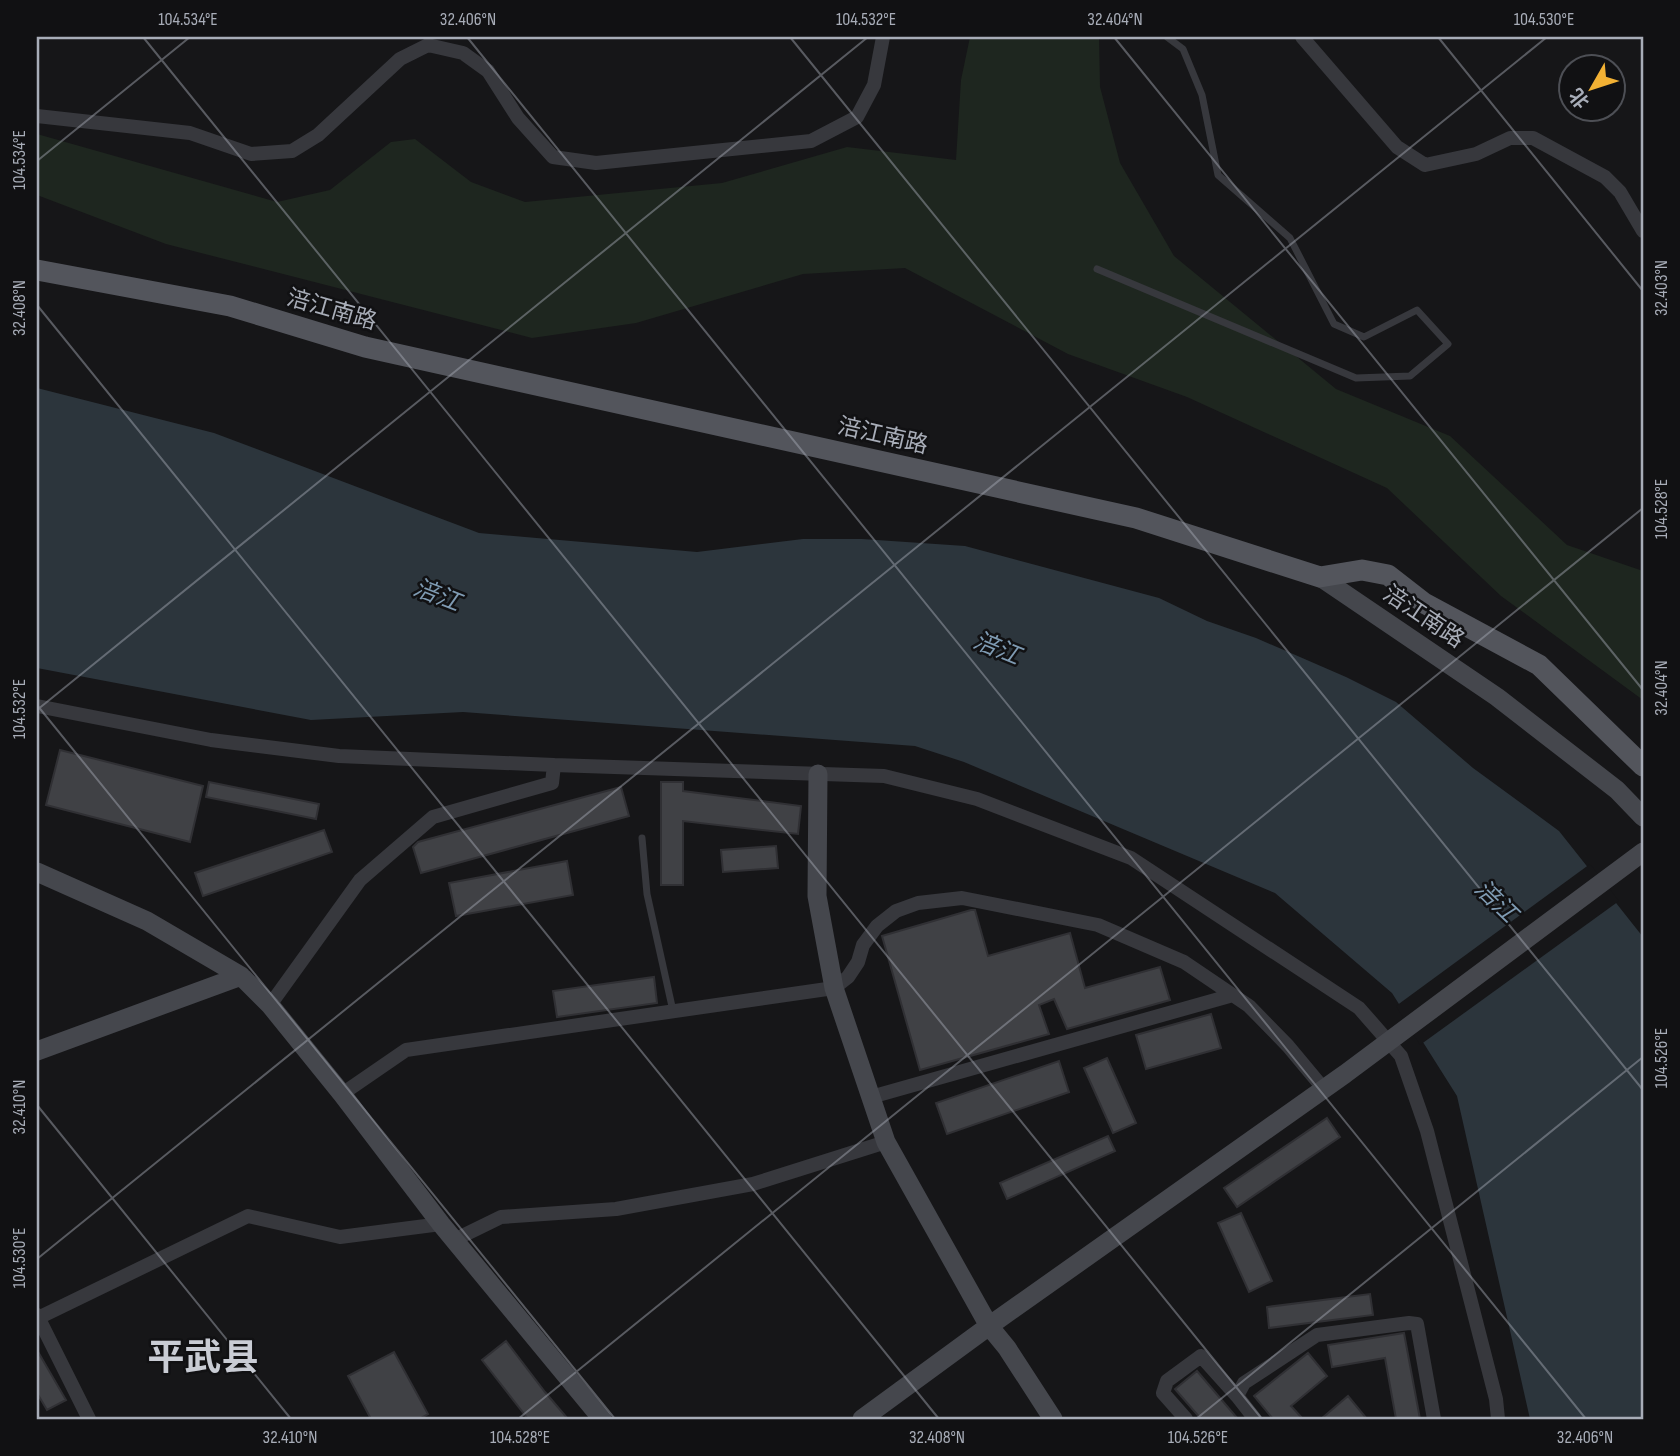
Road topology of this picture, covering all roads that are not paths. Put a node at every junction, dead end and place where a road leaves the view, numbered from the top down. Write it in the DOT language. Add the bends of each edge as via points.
graph roads {
  1 [pos="883,37"];
  2 [pos="1167,37"];
  3 [pos="1302,37"];
  4 [pos="37,116"];
  5 [pos="1643,231"];
  6 [pos="1097,269"];
  7 [pos="37,271"];
  8 [pos="1320,577"];
  9 [pos="37,706"];
  10 [pos="554,765"];
  11 [pos="1643,766"];
  12 [pos="818,774"];
  13 [pos="1643,817"];
  14 [pos="642,838"];
  15 [pos="1639,855"];
  16 [pos="37,872"];
  17 [pos="241,976"];
  18 [pos="834,988"];
  19 [pos="1233,995"];
  20 [pos="270,1005"];
  21 [pos="673,1011"];
  22 [pos="37,1051"];
  23 [pos="1323,1088"];
  24 [pos="342,1094"];
  25 [pos="871,1097"];
  26 [pos="886,1142"];
  27 [pos="441,1224"];
  28 [pos="454,1240"];
  29 [pos="38,1317"];
  30 [pos="989,1326"];
  31 [pos="1237,1396"];
  32 [pos="89,1419"];
  33 [pos="602,1419"];
  34 [pos="862,1419"];
  35 [pos="1053,1419"];
  36 [pos="1186,1419"];
  37 [pos="1255,1419"];
  38 [pos="1434,1419"];
  39 [pos="1498,1419"];
  1 -- 4 [label="street" via="874,85 857,117 811,141 596,163 554,157 518,118 488,71 463,53 428,45 400,59 318,135 292,151 251,154 190,133"];
  2 -- 6 [label="lane" via="1183,48 1202,95 1218,175 1290,238 1335,324 1364,337 1417,310 1448,344 1410,376 1356,378"];
  3 -- 5 [label="street" via="1397,147 1425,165 1476,153 1510,138 1533,138 1605,177 1620,192"];
  7 -- 8 [label="main road, 涪江南路" via="230,306 365,347 1136,518"];
  8 -- 11 [label="main road" via="1362,570 1388,575 1424,603 1539,665"];
  8 -- 13 [label="street, 涪江南路" via="1497,696 1617,790"];
  9 -- 10 [label="street" via="198,738 326,755"];
  10 -- 12 [label="street"];
  10 -- 20 [label="street" via="552,783 433,817 360,880"];
  12 -- 18 [label="street" via="817,896"];
  12 -- 39 [label="street" via="884,776 977,799 1131,858 1359,1008 1401,1056 1427,1131"];
  14 -- 21 [label="lane" via="647,894"];
  15 -- 23 [label="street"];
  16 -- 17 [label="street" via="147,921"];
  17 -- 20 [label="street"];
  17 -- 22 [label="street"];
  18 -- 19 [label="street" via="848,977 877,926 896,911 918,903 962,898 1098,925 1184,962"];
  18 -- 21 [label="street"];
  18 -- 25 [label="street"];
  19 -- 23 [label="street" via="1288,1046"];
  19 -- 25 [label="street"];
  20 -- 24 [label="street"];
  21 -- 24 [label="street" via="406,1050"];
  23 -- 30 [label="street"];
  24 -- 27 [label="street"];
  25 -- 26 [label="street"];
  26 -- 28 [label="street" via="753,1184 616,1209 501,1217"];
  26 -- 30 [label="street"];
  27 -- 28 [label="street"];
  27 -- 29 [label="street" via="340,1237 248,1216"];
  28 -- 33 [label="street"];
  29 -- 32 [label="street"];
  30 -- 34 [label="street"];
  30 -- 35 [label="street"];
  31 -- 36 [label="street" via="1201,1356 1167,1381 1163,1393"];
  31 -- 37 [label="street"];
  31 -- 38 [label="street" via="1244,1383 1317,1335 1409,1323 1417,1324"];
}
